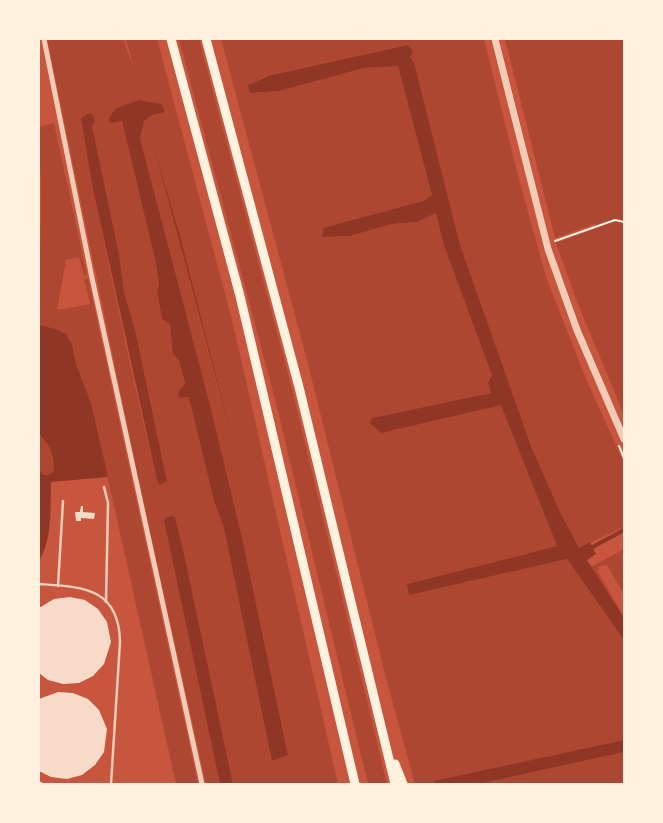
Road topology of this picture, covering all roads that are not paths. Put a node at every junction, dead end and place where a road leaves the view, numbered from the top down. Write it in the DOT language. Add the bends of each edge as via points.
graph roads {
  1 [pos="44,39"];
  2 [pos="171,39"];
  3 [pos="206,39"];
  4 [pos="495,39"];
  5 [pos="624,439"];
  6 [pos="104,487"];
  7 [pos="63,501"];
  8 [pos="39,584"];
  9 [pos="58,586"];
  10 [pos="106,602"];
  11 [pos="385,738"];
  12 [pos="345,748"];
  13 [pos="111,784"];
  14 [pos="202,784"];
  15 [pos="350,784"];
  16 [pos="355,784"];
  17 [pos="395,784"];
  18 [pos="403,784"];
  1 -- 14 [label="street" via="94,287"];
  2 -- 12 [label="highway" via="240,296"];
  3 -- 11 [label="highway" via="299,387"];
  4 -- 5 [label="street" via="548,249 577,330"];
  6 -- 10 [label="lane" via="108,503"];
  7 -- 9 [label="lane"];
  8 -- 9 [label="lane"];
  9 -- 10 [label="lane" via="84,588"];
  10 -- 13 [label="lane" via="118,622 120,636"];
  11 -- 17 [label="highway"];
  11 -- 18 [label="highway"];
  12 -- 15 [label="highway"];
  12 -- 16 [label="highway"];
}
